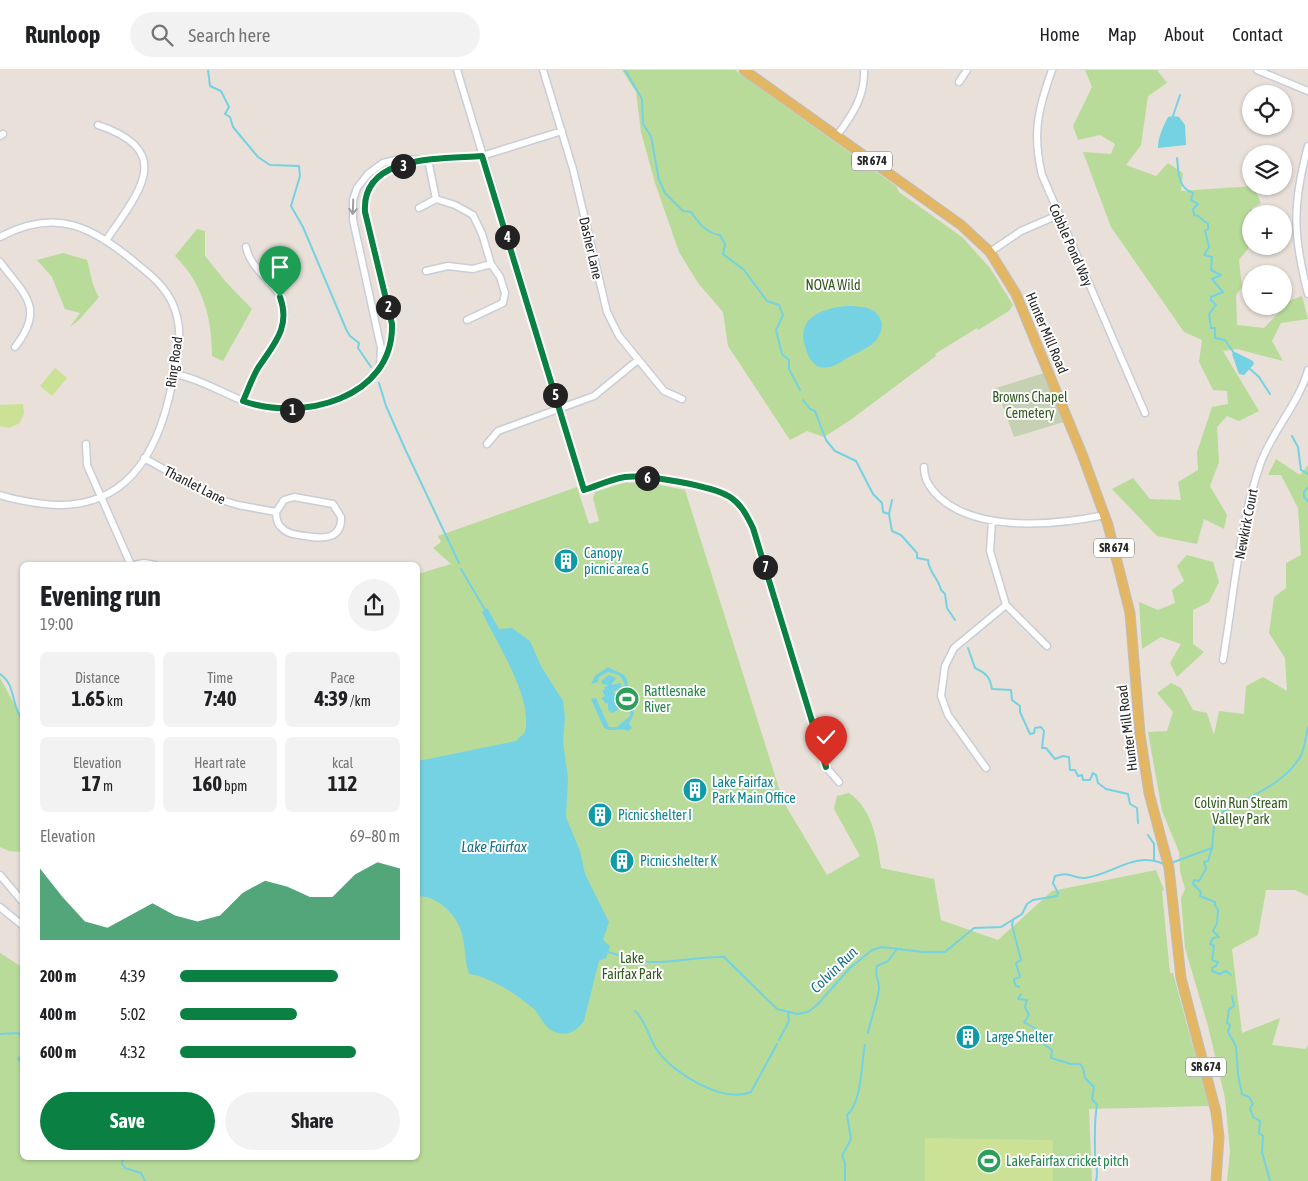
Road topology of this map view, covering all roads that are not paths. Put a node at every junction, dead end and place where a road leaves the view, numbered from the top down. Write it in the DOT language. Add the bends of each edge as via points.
graph roads {
  1 [pos="457,70"];
  2 [pos="543,70"];
  3 [pos="744,70"];
  4 [pos="864,70"];
  5 [pos="967,70"];
  6 [pos="1052,70"];
  7 [pos="1257,70"];
  8 [pos="959,82"];
  9 [pos="1308,91"];
  10 [pos="98,125"];
  11 [pos="562,131"];
  12 [pos="837,136"];
  13 [pos="1308,146"];
  14 [pos="482,156"];
  15 [pos="428,160"];
  16 [pos="436,199"];
  17 [pos="419,208"];
  18 [pos="1058,214"];
  19 [pos="370,232"];
  20 [pos="356,234"];
  21 [pos="0,237"];
  22 [pos="107,239"];
  23 [pos="246,247"];
  24 [pos="990,252"];
  25 [pos="0,262"];
  26 [pos="491,264"];
  27 [pos="426,271"];
  28 [pos="1308,294"];
  29 [pos="467,320"];
  30 [pos="14,347"];
  31 [pos="638,360"];
  32 [pos="378,369"];
  33 [pos="1308,370"];
  34 [pos="174,374"];
  35 [pos="682,399"];
  36 [pos="243,401"];
  37 [pos="558,407"];
  38 [pos="1145,413"];
  39 [pos="86,444"];
  40 [pos="487,444"];
  41 [pos="144,458"];
  42 [pos="924,467"];
  43 [pos="0,495"];
  44 [pos="101,498"];
  45 [pos="276,512"];
  46 [pos="1105,515"];
  47 [pos="992,521"];
  48 [pos="131,562"];
  49 [pos="1006,605"];
  50 [pos="1047,646"];
  51 [pos="1224,660"];
  52 [pos="986,768"];
  53 [pos="839,782"];
  54 [pos="0,875"];
  55 [pos="20,899"];
  56 [pos="0,907"];
  57 [pos="20,923"];
  58 [pos="1216,1181"];
  1 -- 14 [label="street"];
  2 -- 11 [label="street, Dasher Lane"];
  3 -- 12 [label="main road, Hunter Mill Road / SR 674"];
  4 -- 12 [label="street" via="864,86 858,104"];
  5 -- 8 [label="street"];
  6 -- 18 [label="street, Cobble Pond Way" via="1039,111 1036,145 1042,175"];
  7 -- 9 [label="street"];
  10 -- 22 [label="street" via="130,139 140,151 144,165 141,187"];
  11 -- 14 [label="street"];
  11 -- 31 [label="street, Dasher Lane" via="602,300 619,336"];
  12 -- 24 [label="main road, Hunter Mill Road / SR 674" via="961,224"];
  13 -- 28 [label="street" via="1295,215 1298,255"];
  14 -- 15 [label="street"];
  14 -- 37 [label="street"];
  15 -- 16 [label="street"];
  15 -- 19 [label="street" via="386,170 372,181 365,204"];
  15 -- 20 [label="street, one-way" via="390,160 368,174 357,188 353,200"];
  16 -- 17 [label="street"];
  16 -- 26 [label="street" via="455,204 473,215"];
  18 -- 24 [label="street" via="1021,231"];
  18 -- 38 [label="street, Cobble Pond Way"];
  19 -- 20 [label="street"];
  19 -- 32 [label="street" via="392,324 388,356"];
  20 -- 32 [label="street" via="382,348"];
  21 -- 22 [label="street, Ring Road" via="30,225 52,223 76,226"];
  22 -- 34 [label="street, Ring Road" via="150,275 170,298 179,328"];
  23 -- 36 [label="street" via="254,266 280,297 284,321 280,336 257,370"];
  24 -- 46 [label="main road, Hunter Mill Road / SR 674" via="1016,294"];
  25 -- 30 [label="street" via="22,288 30,308 26,330"];
  26 -- 27 [label="street" via="473,269 448,266"];
  26 -- 29 [label="street" via="505,293 503,303"];
  31 -- 35 [label="street, Dasher Lane" via="664,390"];
  31 -- 37 [label="street" via="594,396"];
  32 -- 36 [label="street" via="349,394 312,408 274,409"];
  33 -- 51 [label="street, Newkirk Court" via="1262,459 1250,496"];
  34 -- 36 [label="street"];
  34 -- 41 [label="street, Ring Road" via="163,418"];
  37 -- 40 [label="street" via="498,431"];
  37 -- 53 [label="street" via="584,490 623,477 641,476 715,490 743,508 753,528 826,767"];
  39 -- 44 [label="street" via="87,465"];
  41 -- 44 [label="street, Ring Road" via="128,480"];
  41 -- 45 [label="street, Thanlet Lane" via="228,503"];
  42 -- 47 [label="street" via="928,484 941,498 970,516"];
  43 -- 44 [label="street, Ring Road" via="61,506 84,504"];
  44 -- 48 [label="street"];
  45 -- 45 [label="street" via="278,524 284,531 321,539 334,534 341,522 333,504 296,496 284,500"];
  46 -- 47 [label="street" via="1067,521"];
  46 -- 58 [label="main road, Hunter Mill Road / SR 674" via="1130,613 1137,714 1155,814 1177,896 1178,955 1183,988 1216,1112 1219,1137"];
  47 -- 49 [label="street" via="990,551"];
  49 -- 50 [label="street"];
  49 -- 52 [label="street" via="954,648 945,666 941,696 948,715"];
  54 -- 55 [label="street"];
  56 -- 57 [label="street"];
}
